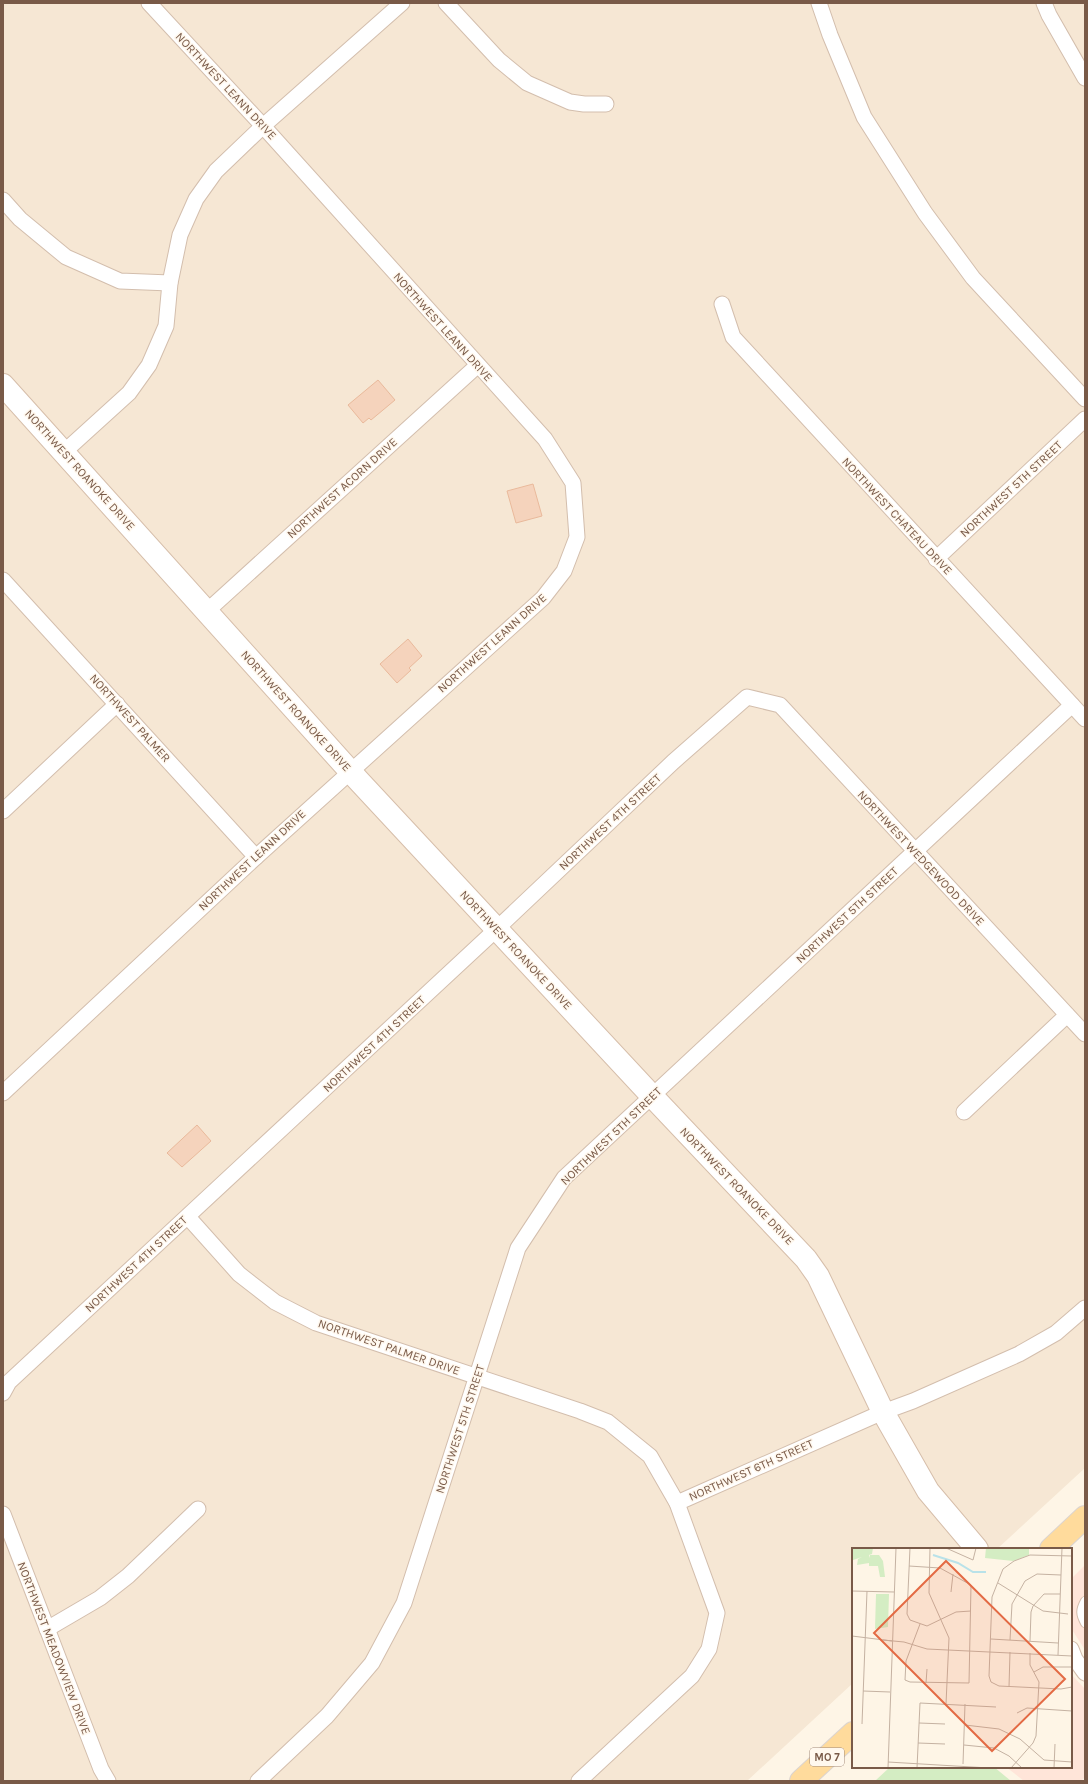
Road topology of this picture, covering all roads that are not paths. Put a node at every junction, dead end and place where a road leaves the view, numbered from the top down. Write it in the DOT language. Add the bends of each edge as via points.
graph roads {
  1 [pos="150,3"];
  2 [pos="402,3"];
  3 [pos="446,3"];
  4 [pos="819,3"];
  5 [pos="1044,3"];
  6 [pos="1085,78"];
  7 [pos="606,104"];
  8 [pos="263,126"];
  9 [pos="3,200"];
  10 [pos="170,283"];
  11 [pos="722,304"];
  12 [pos="478,365"];
  13 [pos="3,385"];
  14 [pos="1085,399"];
  15 [pos="1085,419"];
  16 [pos="64,452"];
  17 [pos="936,559"];
  18 [pos="3,580"];
  19 [pos="206,612"];
  20 [pos="747,697"];
  21 [pos="117,704"];
  22 [pos="1072,705"];
  23 [pos="1085,719"];
  24 [pos="350,771"];
  25 [pos="3,811"];
  26 [pos="915,851"];
  27 [pos="256,856"];
  28 [pos="497,929"];
  29 [pos="1067,1015"];
  30 [pos="1085,1034"];
  31 [pos="3,1093"];
  32 [pos="652,1096"];
  33 [pos="964,1112"];
  34 [pos="188,1217"];
  35 [pos="1085,1308"];
  36 [pos="476,1376"];
  37 [pos="3,1393"];
  38 [pos="883,1412"];
  39 [pos="677,1503"];
  40 [pos="198,1509"];
  41 [pos="3,1514"];
  42 [pos="1085,1517"];
  43 [pos="976,1548"];
  44 [pos="1052,1548"];
  45 [pos="1085,1601"];
  46 [pos="1085,1623"];
  47 [pos="47,1629"];
  48 [pos="1072,1657"];
  49 [pos="1085,1673"];
  50 [pos="852,1734"];
  51 [pos="108,1781"];
  52 [pos="258,1781"];
  53 [pos="579,1781"];
  54 [pos="800,1781"];
  1 -- 8 [label="street, NORTHWEST LEANN DRIVE"];
  2 -- 8 [label="street"];
  3 -- 7 [label="street" via="499,60 527,83 570,102"];
  4 -- 14 [label="street" via="864,117 925,213 973,278"];
  5 -- 6 [label="street"];
  8 -- 10 [label="street" via="216,171 196,199 180,235"];
  8 -- 12 [label="street, NORTHWEST LEANN DRIVE"];
  9 -- 10 [label="street" via="20,219 66,257 120,281"];
  10 -- 16 [label="street" via="166,326 149,365 129,393"];
  11 -- 17 [label="street, NORTHWEST CHATEAU DRIVE" via="733,337"];
  12 -- 19 [label="street, NORTHWEST ACORN DRIVE"];
  12 -- 24 [label="street, NORTHWEST LEANN DRIVE" via="545,439 573,483 577,537 564,571 543,598"];
  13 -- 16 [label="street, NORTHWEST ROANOKE DRIVE"];
  15 -- 17 [label="street, NORTHWEST 5TH STREET"];
  16 -- 19 [label="street, NORTHWEST ROANOKE DRIVE"];
  17 -- 22 [label="street, NORTHWEST CHATEAU DRIVE"];
  18 -- 21 [label="street, NORTHWEST PALMER"];
  19 -- 24 [label="street, NORTHWEST ROANOKE DRIVE"];
  20 -- 26 [label="street, NORTHWEST WEDGEWOOD DRIVE" via="780,705"];
  20 -- 28 [label="street, NORTHWEST 4TH STREET" via="674,762"];
  21 -- 25 [label="street"];
  21 -- 27 [label="street, NORTHWEST PALMER"];
  22 -- 23 [label="street, NORTHWEST CHATEAU DRIVE"];
  22 -- 26 [label="street, NORTHWEST 5TH STREET"];
  24 -- 27 [label="street, NORTHWEST LEANN DRIVE"];
  24 -- 28 [label="street, NORTHWEST ROANOKE DRIVE"];
  26 -- 29 [label="street, NORTHWEST WEDGEWOOD DRIVE"];
  26 -- 32 [label="street, NORTHWEST 5TH STREET"];
  27 -- 31 [label="street, NORTHWEST LEANN DRIVE"];
  28 -- 32 [label="street, NORTHWEST ROANOKE DRIVE"];
  28 -- 34 [label="street, NORTHWEST 4TH STREET"];
  29 -- 30 [label="street, NORTHWEST WEDGEWOOD DRIVE"];
  29 -- 33 [label="street"];
  32 -- 36 [label="street, NORTHWEST 5TH STREET" via="564,1178 539,1214 518,1248"];
  32 -- 38 [label="street, NORTHWEST ROANOKE DRIVE" via="806,1259 818,1276"];
  34 -- 36 [label="street, NORTHWEST PALMER DRIVE" via="239,1274 275,1302 316,1323"];
  34 -- 37 [label="street, NORTHWEST 4TH STREET" via="9,1382"];
  35 -- 38 [label="street, NORTHWEST 6TH STREET" via="1056,1333 1019,1354"];
  36 -- 39 [label="street, NORTHWEST PALMER DRIVE" via="608,1422 650,1456"];
  36 -- 52 [label="street, NORTHWEST 5TH STREET" via="404,1604 372,1663 327,1716"];
  38 -- 39 [label="street, NORTHWEST 6TH STREET"];
  38 -- 43 [label="street, NORTHWEST ROANOKE DRIVE" via="928,1491"];
  39 -- 53 [label="street, NORTHWEST 6TH STREET" via="717,1612 709,1648 692,1676"];
  40 -- 47 [label="street" via="128,1576 100,1598"];
  41 -- 47 [label="street, NORTHWEST MEADOWVIEW DRIVE"];
  42 -- 44 [label="main road"];
  45 -- 46 [label="lane" via="1081,1608 1081,1616"];
  47 -- 51 [label="street, NORTHWEST MEADOWVIEW DRIVE" via="101,1769"];
  48 -- 49 [label="street"];
  50 -- 54 [label="main road, MO 7"];
}
